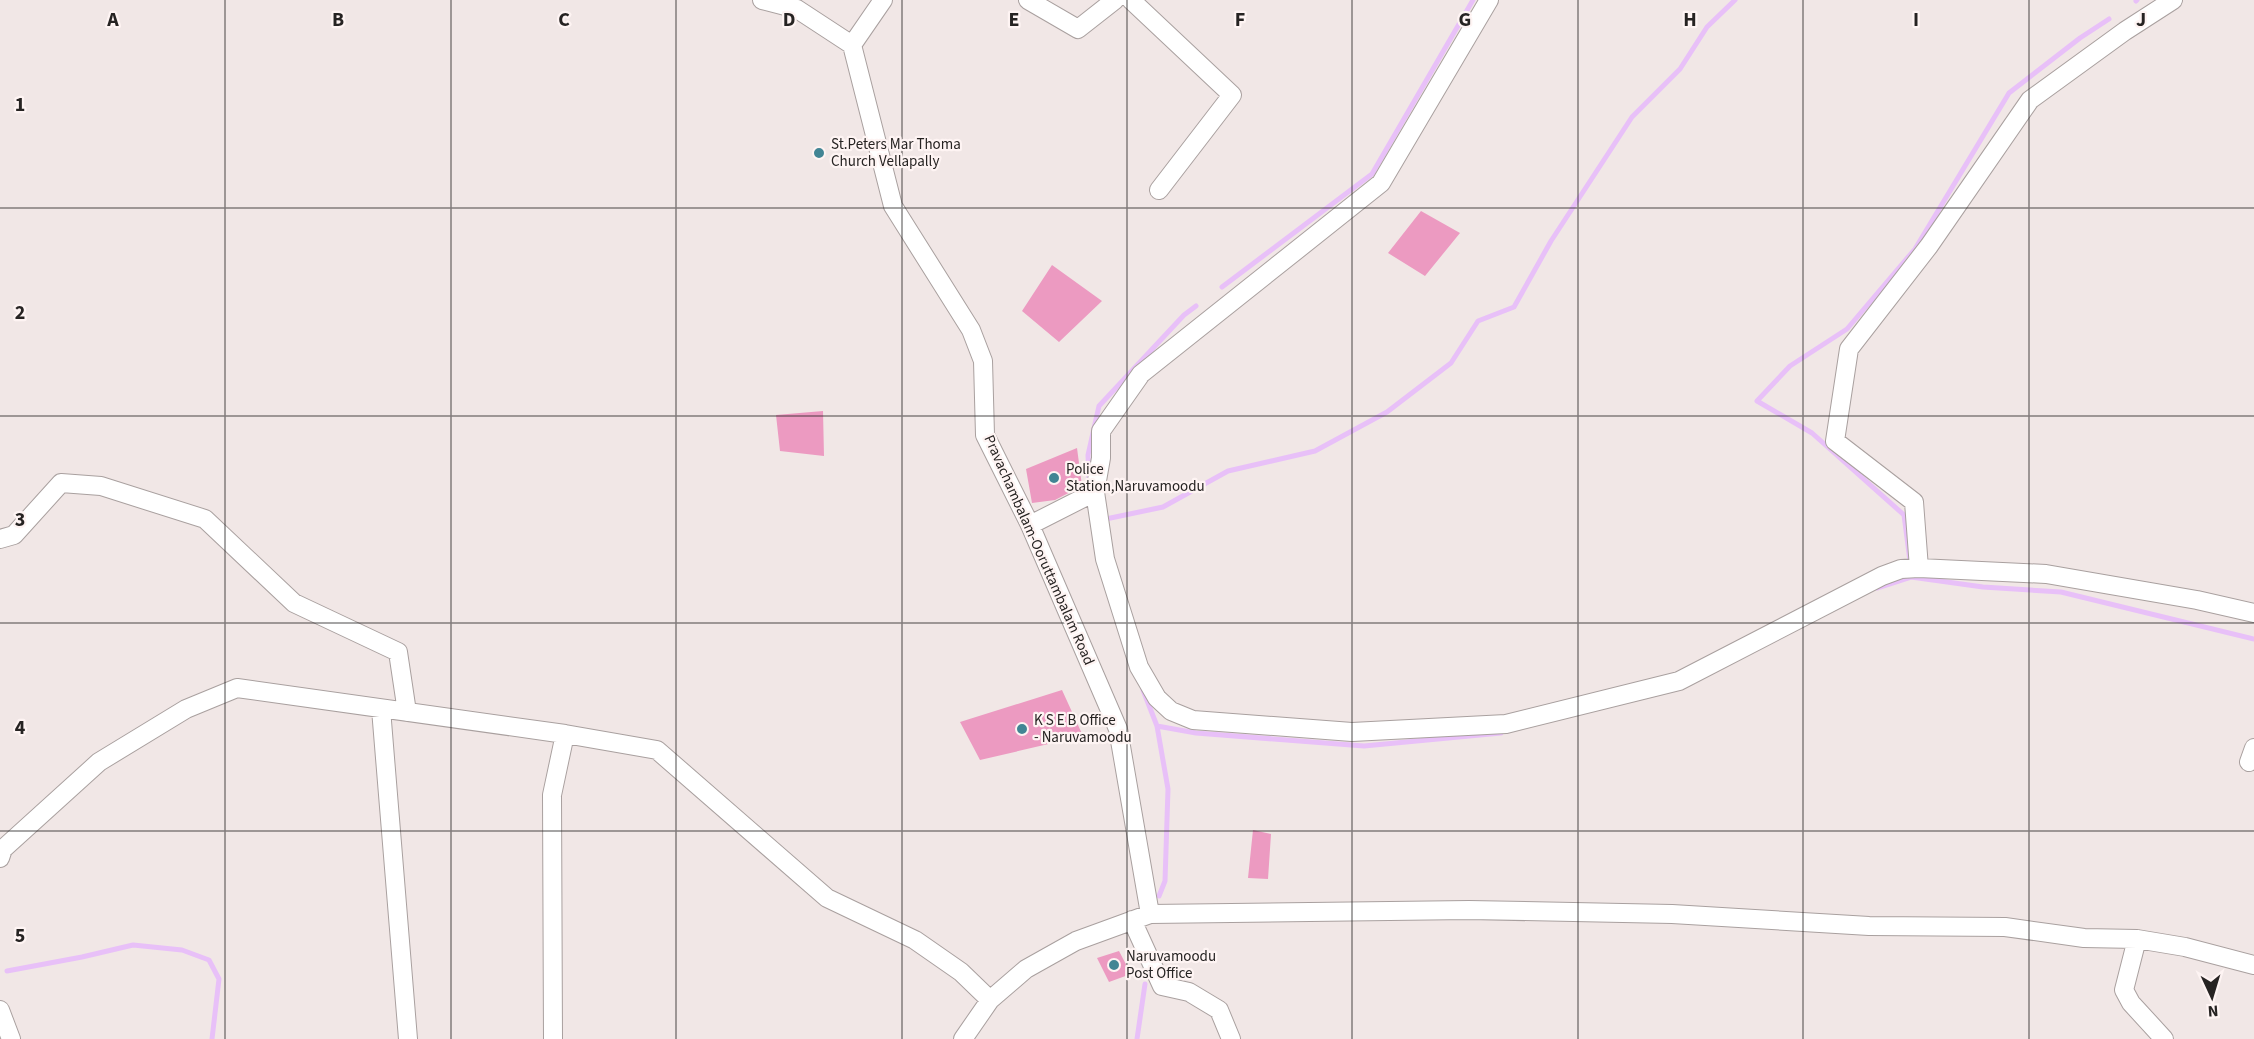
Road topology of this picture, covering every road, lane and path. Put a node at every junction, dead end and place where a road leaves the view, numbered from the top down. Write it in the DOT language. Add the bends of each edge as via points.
graph roads {
  1 [pos="762,0"];
  2 [pos="883,0"];
  3 [pos="1029,0"];
  4 [pos="1115,0"];
  5 [pos="1131,0"];
  6 [pos="1489,0"];
  7 [pos="2172,0"];
  8 [pos="852,45"];
  9 [pos="1159,190"];
  10 [pos="1096,500"];
  11 [pos="1030,525"];
  12 [pos="0,539"];
  13 [pos="1913,568"];
  14 [pos="2254,613"];
  15 [pos="381,709"];
  16 [pos="407,712"];
  17 [pos="565,734"];
  18 [pos="0,858"];
  19 [pos="1150,914"];
  20 [pos="1132,920"];
  21 [pos="2137,939"];
  22 [pos="2254,965"];
  23 [pos="990,1000"];
  24 [pos="0,1010"];
  25 [pos="10,1039"];
  26 [pos="408,1039"];
  27 [pos="553,1039"];
  28 [pos="963,1039"];
  29 [pos="1231,1039"];
  30 [pos="2164,1039"];
  1 -- 8 [label="street" via="797,9"];
  2 -- 8 [label="street"];
  3 -- 4 [label="street" via="1078,29"];
  5 -- 9 [label="street" via="1232,95"];
  6 -- 10 [label="street" via="1382,183 1141,374 1101,431"];
  7 -- 13 [label="street" via="2030,99 1929,246 1849,349 1835,441 1914,502"];
  8 -- 11 [label="street, Pravachambalam-Ooruttambalam Road" via="893,206 970,330 983,361 985,435"];
  10 -- 11 [label="street"];
  10 -- 13 [label="street" via="1106,559 1139,667 1157,699 1171,711 1193,720 1352,732 1506,724 1679,681 1882,576"];
  11 -- 19 [label="street, Pravachambalam-Ooruttambalam Road" via="1118,729"];
  12 -- 16 [label="street" via="14,535 61,483 101,486 205,519 294,603 398,652"];
  13 -- 14 [label="street" via="2046,574"];
  15 -- 16 [label="street"];
  15 -- 18 [label="street" via="237,688 186,710 99,762 3,849"];
  15 -- 26 [label="street"];
  16 -- 17 [label="street"];
  17 -- 23 [label="street" via="657,750 827,898 915,940 961,972"];
  17 -- 27 [label="street" via="552,795"];
  19 -- 20 [label="street"];
  19 -- 21 [label="street" via="1469,910 1672,914 1869,926 2005,927 2084,938"];
  20 -- 23 [label="street" via="1076,941 1026,969"];
  20 -- 29 [label="street" via="1162,986 1189,992 1219,1010"];
  21 -- 22 [label="street"];
  21 -- 30 [label="street" via="2124,990"];
  23 -- 28 [label="street"];
  24 -- 25 [label="street"];
}
